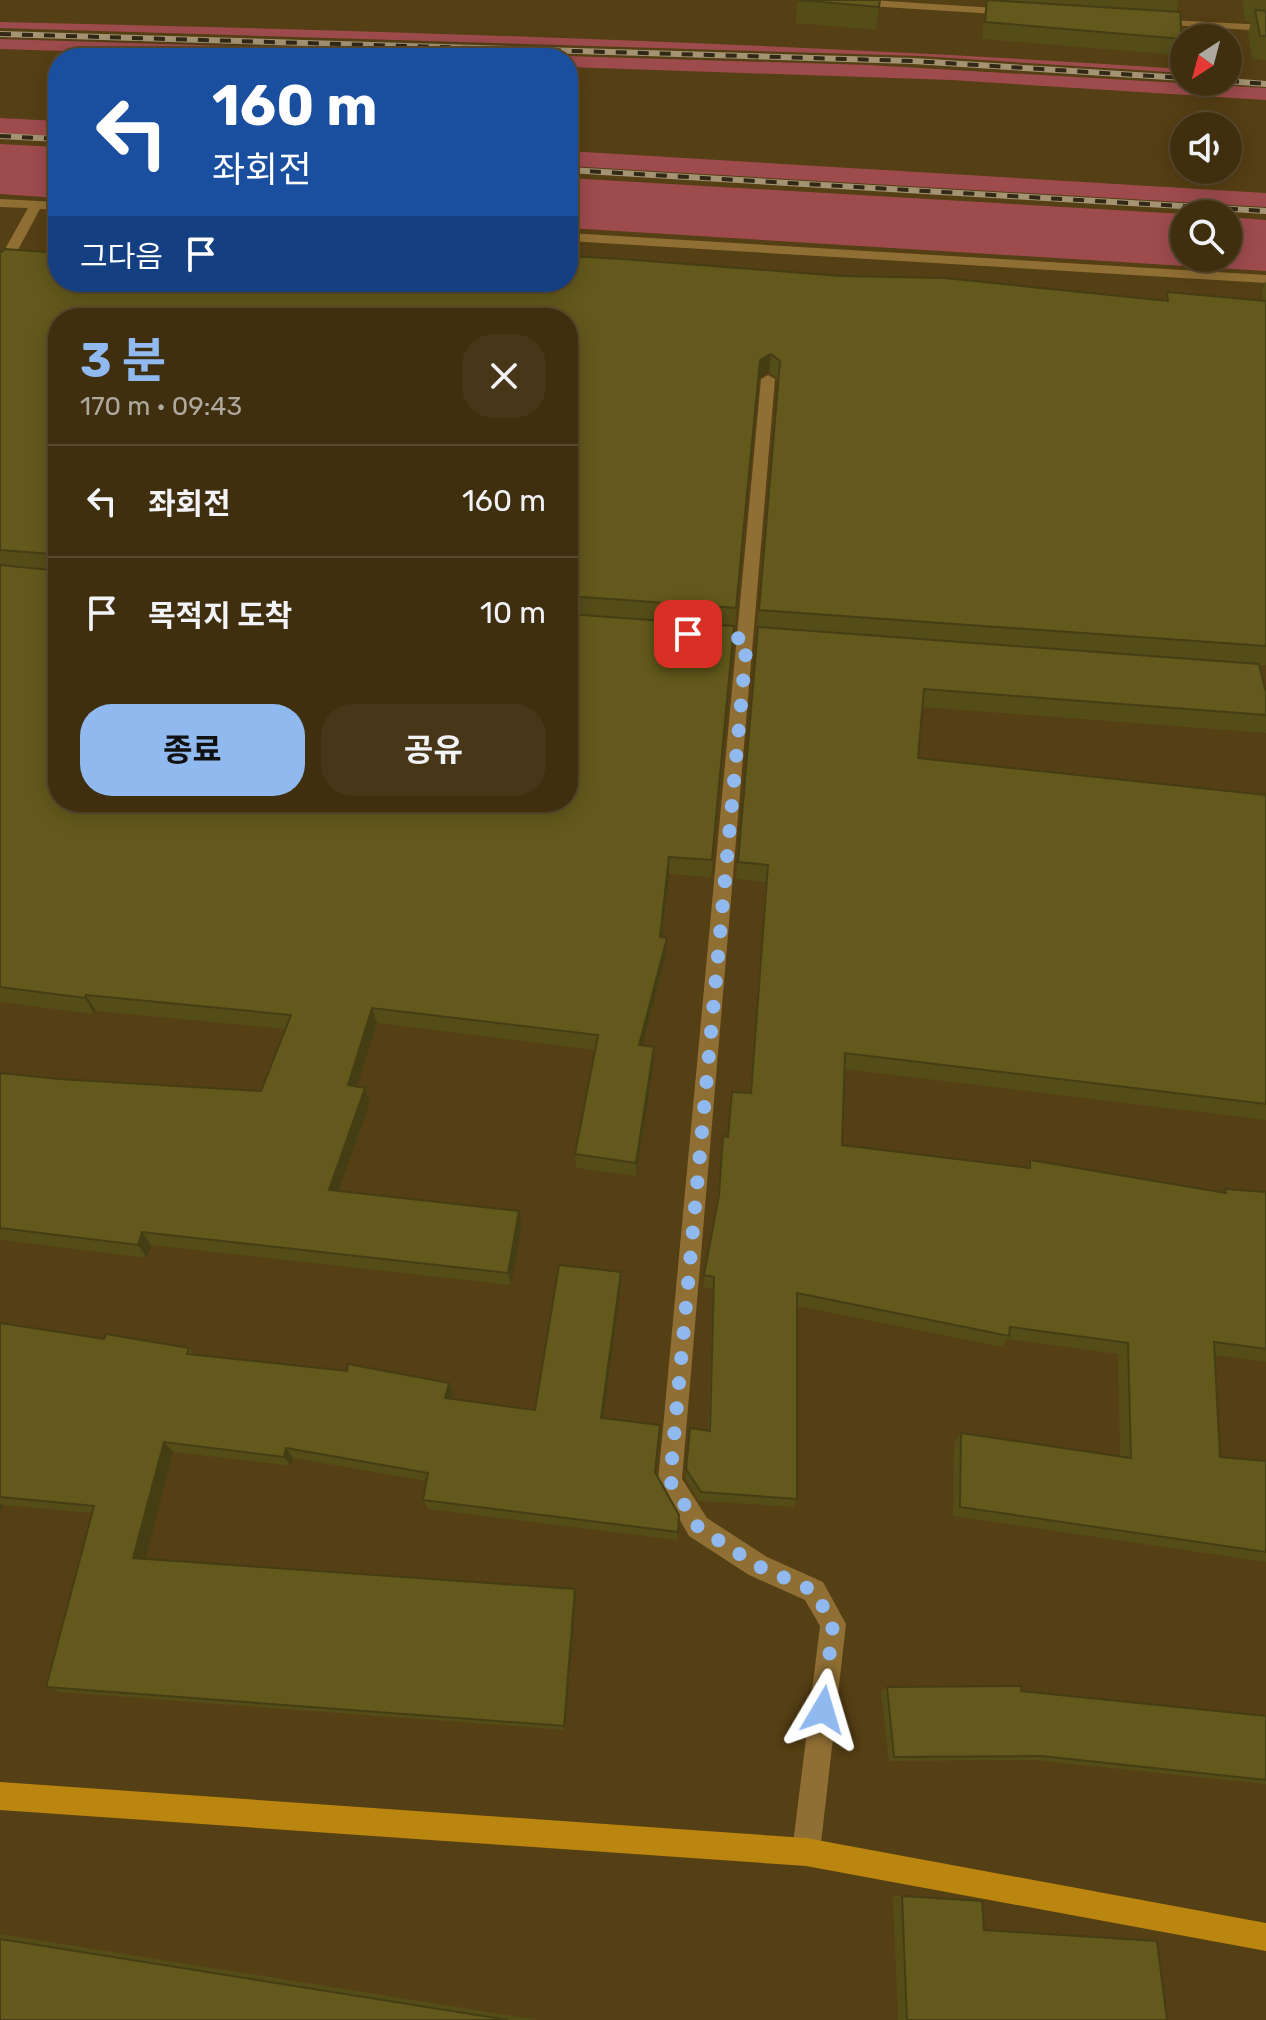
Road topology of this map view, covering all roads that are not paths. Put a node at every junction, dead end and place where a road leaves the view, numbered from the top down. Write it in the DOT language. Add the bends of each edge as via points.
graph roads {
  1 [pos="820,0"];
  2 [pos="868,1"];
  3 [pos="1024,13"];
  4 [pos="1133,20"];
  5 [pos="1266,28"];
  6 [pos="0,203"];
  7 [pos="36,205"];
  8 [pos="48,206"];
  9 [pos="578,238"];
  10 [pos="0,270"];
  11 [pos="1266,279"];
  12 [pos="768,379"];
  13 [pos="0,1796"];
  14 [pos="806,1852"];
  15 [pos="1266,1937"];
  1 -- 2 [label="street"];
  2 -- 3 [label="street"];
  4 -- 5 [label="street"];
  6 -- 7 [label="street"];
  7 -- 8 [label="street"];
  7 -- 10 [label="street"];
  9 -- 11 [label="street"];
  12 -- 14 [label="street" via="670,1481 698,1527 758,1566 814,1591 833,1624"];
  13 -- 14 [label="street"];
  14 -- 15 [label="street"];
}
